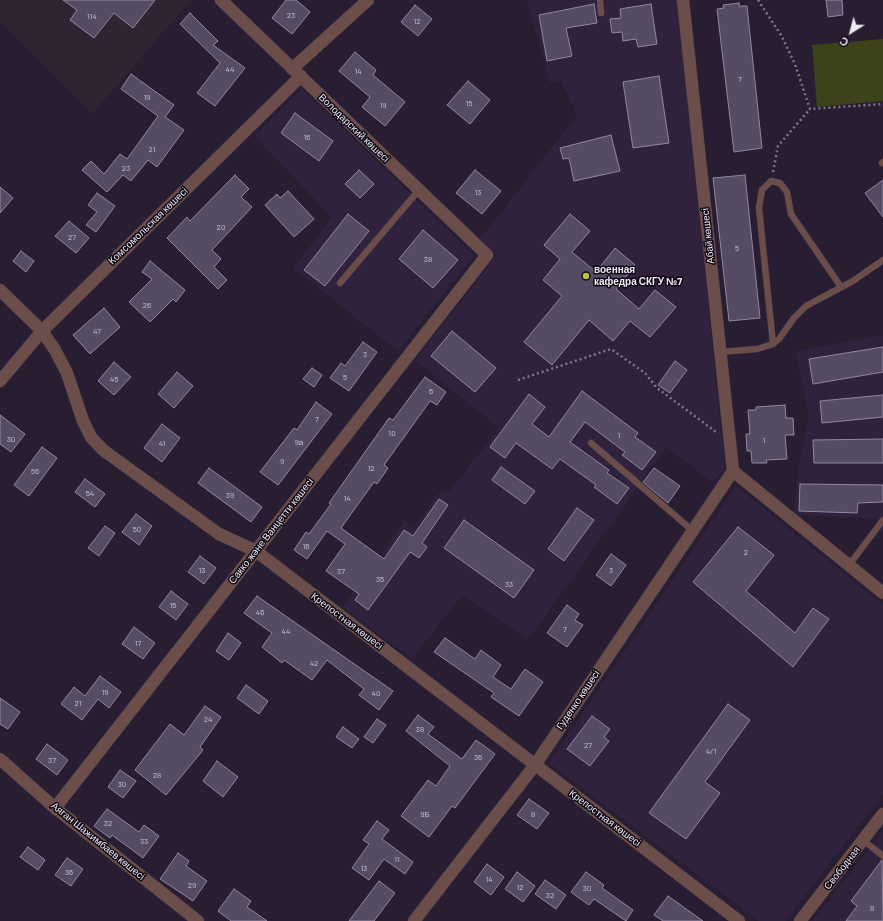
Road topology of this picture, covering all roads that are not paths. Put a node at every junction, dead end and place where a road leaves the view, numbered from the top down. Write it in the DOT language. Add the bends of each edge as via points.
graph roads {
  1 [pos="221,0"];
  2 [pos="368,0"];
  3 [pos="600,0"];
  4 [pos="683,0"];
  5 [pos="601,13"];
  6 [pos="296,72"];
  7 [pos="419,190"];
  8 [pos="487,255"];
  9 [pos="883,260"];
  10 [pos="340,283"];
  11 [pos="841,287"];
  12 [pos="0,290"];
  13 [pos="42,331"];
  14 [pos="772,344"];
  15 [pos="720,352"];
  16 [pos="0,381"];
  17 [pos="591,443"];
  18 [pos="733,471"];
  19 [pos="883,520"];
  20 [pos="693,531"];
  21 [pos="256,551"];
  22 [pos="849,565"];
  23 [pos="883,593"];
  24 [pos="0,759"];
  25 [pos="535,765"];
  26 [pos="55,808"];
  27 [pos="883,814"];
  28 [pos="863,840"];
  29 [pos="883,856"];
  30 [pos="198,921"];
  31 [pos="414,921"];
  32 [pos="739,921"];
  33 [pos="800,921"];
  1 -- 6 [label="street, Володарский көшесі"];
  2 -- 6 [label="street, Комсомольская көшесі"];
  3 -- 5 [label="lane"];
  4 -- 15 [label="street, Абай көшесі"];
  6 -- 7 [label="street, Володарский көшесі"];
  6 -- 13 [label="street, Комсомольская көшесі"];
  7 -- 8 [label="street, Володарский көшесі"];
  7 -- 10 [label="lane"];
  8 -- 21 [label="street, Сакко және Ванцетти көшесі"];
  9 -- 11 [label="lane"];
  11 -- 14 [label="lane" via="806,306"];
  11 -- 14 [label="lane" via="791,214 787,192 780,183 771,181 762,190 759,208"];
  12 -- 13 [label="street, Крепостная көшесі"];
  13 -- 16 [label="street, Комсомольская көшесі"];
  13 -- 21 [label="street, Крепостная көшесі" via="67,373 83,421 99,446 219,534"];
  14 -- 15 [label="lane" via="757,349"];
  15 -- 18 [label="street, Абай көшесі"];
  17 -- 20 [label="lane"];
  18 -- 20 [label="street, Гуденко көшесі"];
  18 -- 22 [label="street"];
  19 -- 22 [label="lane"];
  20 -- 25 [label="street, Гуденко көшесі"];
  21 -- 25 [label="street, Крепостная көшесі"];
  21 -- 26 [label="street, Сакко және Ванцетти көшесі"];
  22 -- 23 [label="street"];
  24 -- 26 [label="street, Аяган Шажимбаев көшесі"];
  25 -- 31 [label="street, Гуденко көшесі"];
  25 -- 32 [label="street, Крепостная көшесі"];
  26 -- 30 [label="street, Аяган Шажимбаев көшесі"];
  27 -- 28 [label="street, Свободная"];
  28 -- 29 [label="lane"];
  28 -- 33 [label="street, Свободная"];
}
